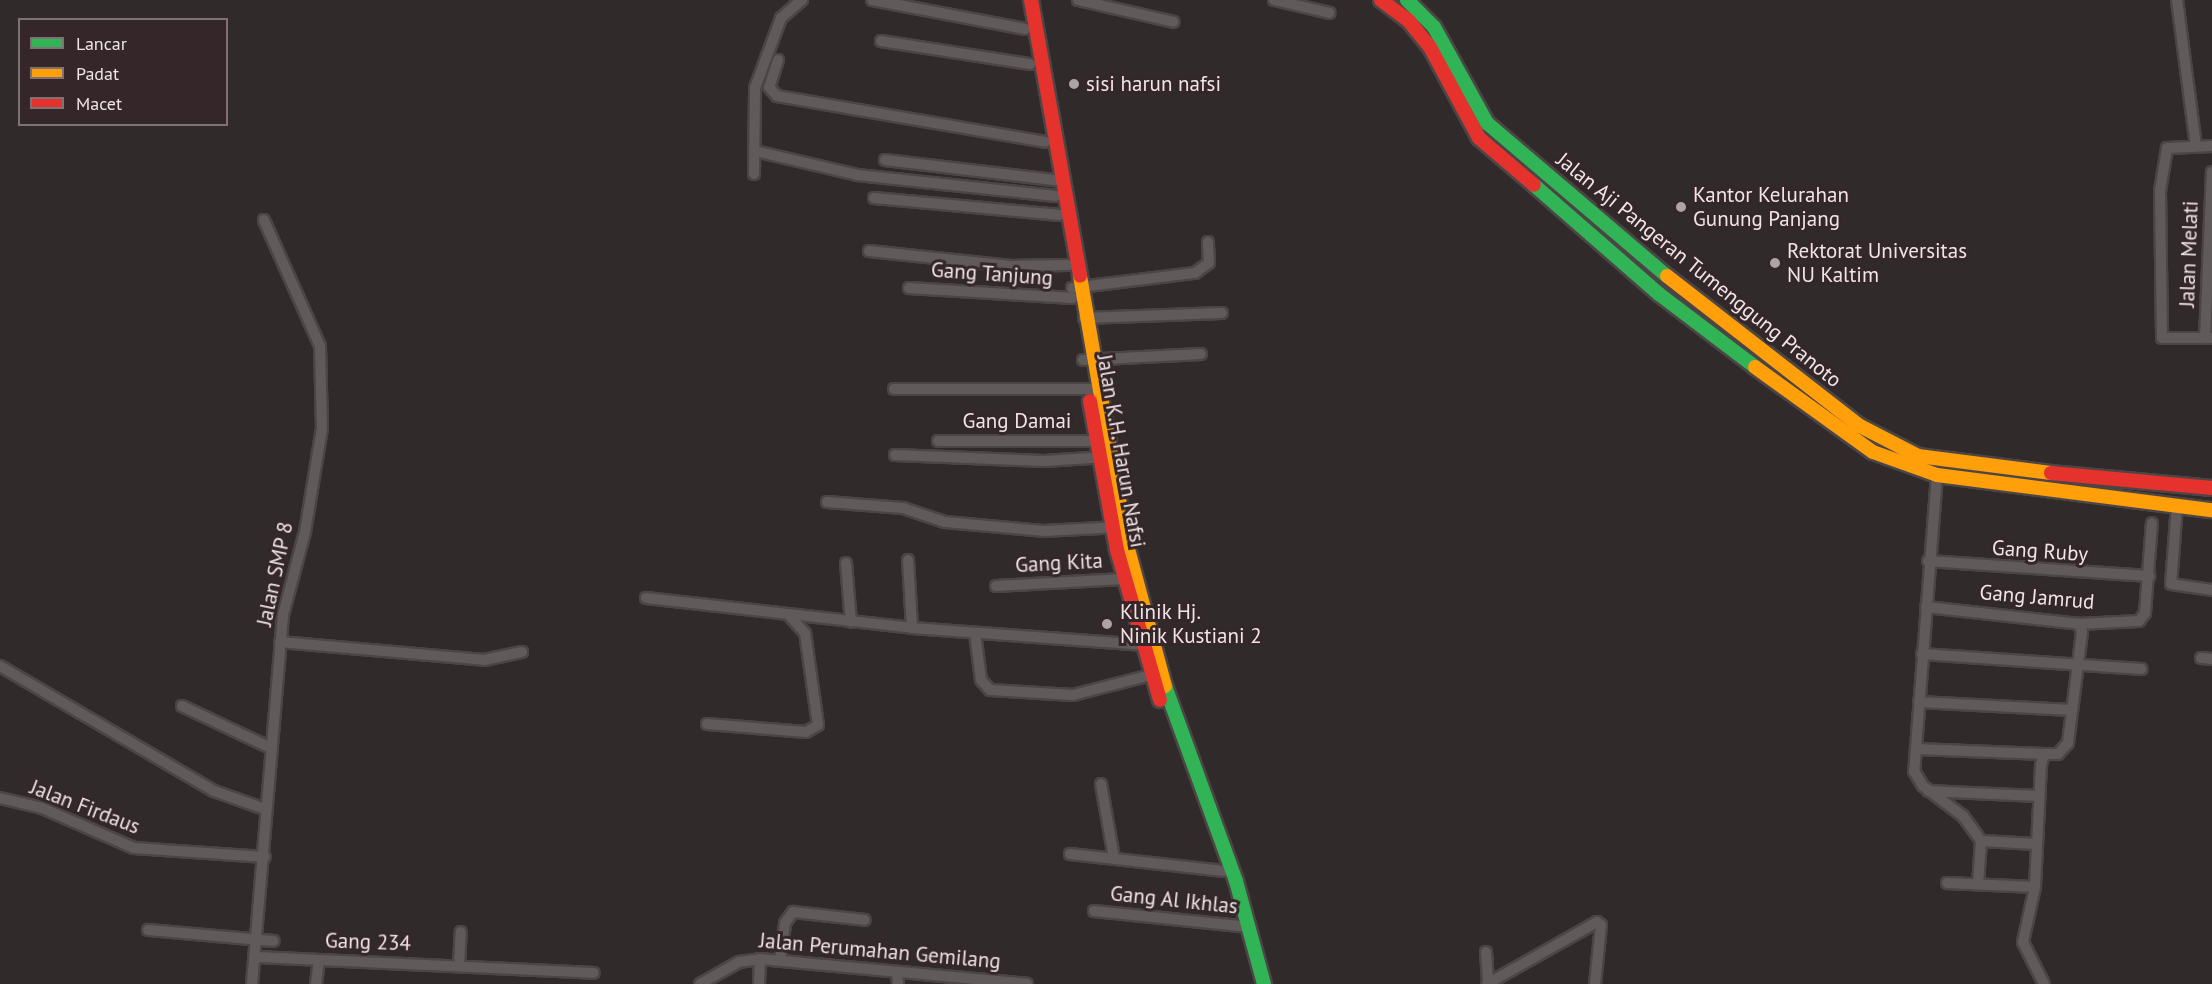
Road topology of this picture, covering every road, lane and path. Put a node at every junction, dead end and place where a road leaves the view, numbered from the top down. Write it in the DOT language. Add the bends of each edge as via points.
graph roads {
  1 [pos="872,0"];
  2 [pos="1021,0"];
  3 [pos="1030,0"];
  4 [pos="1078,0"];
  5 [pos="1274,0"];
  6 [pos="1381,0"];
  7 [pos="1407,0"];
  8 [pos="2177,0"];
  9 [pos="796,1"];
  10 [pos="1330,13"];
  11 [pos="1174,22"];
  12 [pos="1025,29"];
  13 [pos="881,41"];
  14 [pos="778,60"];
  15 [pos="1030,64"];
  16 [pos="1045,142"];
  17 [pos="2196,146"];
  18 [pos="2212,146"];
  19 [pos="755,151"];
  20 [pos="885,160"];
  21 [pos="2212,172"];
  22 [pos="754,174"];
  23 [pos="1056,187"];
  24 [pos="874,198"];
  25 [pos="1060,215"];
  26 [pos="264,220"];
  27 [pos="1208,242"];
  28 [pos="869,250"];
  29 [pos="1069,265"];
  30 [pos="909,288"];
  31 [pos="1075,291"];
  32 [pos="1222,313"];
  33 [pos="1084,318"];
  34 [pos="1735,333"];
  35 [pos="2209,338"];
  36 [pos="1724,346"];
  37 [pos="1201,354"];
  38 [pos="1087,360"];
  39 [pos="894,389"];
  40 [pos="1092,390"];
  41 [pos="938,441"];
  42 [pos="1096,441"];
  43 [pos="895,455"];
  44 [pos="1105,457"];
  45 [pos="1937,476"];
  46 [pos="2212,489"];
  47 [pos="827,502"];
  48 [pos="2176,505"];
  49 [pos="2212,510"];
  50 [pos="2152,523"];
  51 [pos="1118,527"];
  52 [pos="908,560"];
  53 [pos="1928,561"];
  54 [pos="846,563"];
  55 [pos="2150,576"];
  56 [pos="1124,579"];
  57 [pos="996,586"];
  58 [pos="2212,590"];
  59 [pos="646,598"];
  60 [pos="1926,607"];
  61 [pos="788,614"];
  62 [pos="851,622"];
  63 [pos="2079,624"];
  64 [pos="912,628"];
  65 [pos="975,633"];
  66 [pos="280,642"];
  67 [pos="1140,645"];
  68 [pos="522,652"];
  69 [pos="1922,654"];
  70 [pos="2079,663"];
  71 [pos="0,666"];
  72 [pos="2141,669"];
  73 [pos="1151,675"];
  74 [pos="1163,695"];
  75 [pos="1919,702"];
  76 [pos="182,706"];
  77 [pos="2071,710"];
  78 [pos="707,724"];
  79 [pos="271,748"];
  80 [pos="1916,749"];
  81 [pos="2044,754"];
  82 [pos="1101,784"];
  83 [pos="1928,791"];
  84 [pos="2038,796"];
  85 [pos="0,798"];
  86 [pos="265,809"];
  87 [pos="1981,841"];
  88 [pos="2036,844"];
  89 [pos="1070,854"];
  90 [pos="265,857"];
  91 [pos="1114,858"];
  92 [pos="1224,871"];
  93 [pos="1947,883"];
  94 [pos="1978,884"];
  95 [pos="2035,887"];
  96 [pos="1237,894"];
  97 [pos="1094,911"];
  98 [pos="865,921"];
  99 [pos="1249,927"];
  100 [pos="148,930"];
  101 [pos="461,932"];
  102 [pos="259,938"];
  103 [pos="274,941"];
  104 [pos="1486,952"];
  105 [pos="257,957"];
  106 [pos="760,959"];
  107 [pos="319,960"];
  108 [pos="780,960"];
  109 [pos="459,965"];
  110 [pos="891,971"];
  111 [pos="594,973"];
  112 [pos="955,979"];
  113 [pos="711,981"];
  114 [pos="1488,982"];
  115 [pos="252,984"];
  116 [pos="316,984"];
  117 [pos="700,984"];
  118 [pos="759,984"];
  119 [pos="898,984"];
  120 [pos="1021,984"];
  121 [pos="1027,984"];
  122 [pos="1264,984"];
  123 [pos="1595,984"];
  124 [pos="2044,984"];
  1 -- 12 [label="street"];
  2 -- 12 [label="main road, Jalan K.H. Harun Nafsi"];
  3 -- 23 [label="main road, Jalan K.H. Harun Nafsi"];
  4 -- 11 [label="street"];
  5 -- 10 [label="street"];
  6 -- 36 [label="main road, Jalan Aji Pangeran Tumenggung Pranoto" via="1408,20 1430,47 1479,138"];
  7 -- 34 [label="main road, Jalan Aji Pangeran Tumenggung Pranoto" via="1452,54 1487,123"];
  8 -- 17 [label="street"];
  9 -- 19 [label="street" via="773,33 755,88 751,112"];
  12 -- 15 [label="main road, Jalan K.H. Harun Nafsi"];
  13 -- 15 [label="street"];
  14 -- 16 [label="street" via="769,87 777,96"];
  15 -- 16 [label="main road, Jalan K.H. Harun Nafsi"];
  16 -- 23 [label="main road, Jalan K.H. Harun Nafsi"];
  17 -- 18 [label="street"];
  17 -- 35 [label="street" via="2167,148 2161,163 2162,338"];
  19 -- 22 [label="street"];
  19 -- 23 [label="street" via="857,176"];
  20 -- 23 [label="street"];
  21 -- 35 [label="street, Jalan Melati"];
  23 -- 25 [label="main road, Jalan K.H. Harun Nafsi"];
  23 -- 31 [label="main road, Jalan K.H. Harun Nafsi"];
  24 -- 25 [label="street"];
  25 -- 29 [label="main road, Jalan K.H. Harun Nafsi"];
  26 -- 66 [label="street, Jalan SMP 8" via="320,346 322,428"];
  27 -- 31 [label="street, Gang Tanjung" via="1209,263 1195,273"];
  28 -- 29 [label="street" via="1011,266"];
  29 -- 31 [label="main road, Jalan K.H. Harun Nafsi"];
  30 -- 31 [label="street, Gang Tanjung"];
  31 -- 33 [label="main road, Jalan K.H. Harun Nafsi"];
  31 -- 38 [label="main road, Jalan K.H. Harun Nafsi"];
  32 -- 33 [label="street"];
  33 -- 38 [label="main road, Jalan K.H. Harun Nafsi"];
  34 -- 36 [label="main road"];
  34 -- 46 [label="main road, Jalan Aji Pangeran Tumenggung Pranoto" via="1860,426 1918,456 2010,471"];
  36 -- 45 [label="main road, Jalan Aji Pangeran Tumenggung Pranoto" via="1841,433"];
  37 -- 38 [label="street"];
  38 -- 40 [label="main road, Jalan K.H. Harun Nafsi"];
  39 -- 40 [label="street"];
  40 -- 42 [label="main road, Jalan K.H. Harun Nafsi"];
  40 -- 44 [label="main road, Jalan K.H. Harun Nafsi"];
  41 -- 42 [label="street, Gang Damai"];
  42 -- 44 [label="main road, Jalan K.H. Harun Nafsi"];
  43 -- 44 [label="street"];
  44 -- 51 [label="main road, Jalan K.H. Harun Nafsi"];
  45 -- 48 [label="main road, Jalan Aji Pangeran Tumenggung Pranoto"];
  45 -- 53 [label="street"];
  47 -- 51 [label="street" via="1043,531"];
  48 -- 49 [label="main road, Jalan Aji Pangeran Tumenggung Pranoto"];
  48 -- 58 [label="street" via="2171,584"];
  50 -- 55 [label="street"];
  51 -- 56 [label="main road, Jalan K.H. Harun Nafsi"];
  51 -- 74 [label="main road, Jalan K.H. Harun Nafsi"];
  52 -- 64 [label="street"];
  53 -- 55 [label="street, Gang Ruby"];
  53 -- 60 [label="street"];
  54 -- 62 [label="street"];
  55 -- 63 [label="street, Gang Jamrud" via="2143,618"];
  56 -- 57 [label="street, Gang Kita"];
  56 -- 67 [label="main road, Jalan K.H. Harun Nafsi"];
  59 -- 61 [label="street"];
  60 -- 63 [label="street, Gang Jamrud"];
  60 -- 69 [label="street"];
  61 -- 62 [label="street"];
  61 -- 78 [label="street" via="805,633 818,725 806,732"];
  62 -- 64 [label="street"];
  63 -- 70 [label="street"];
  64 -- 65 [label="street"];
  65 -- 67 [label="street"];
  65 -- 73 [label="street" via="981,680 990,690 1073,695"];
  66 -- 68 [label="street" via="484,660"];
  66 -- 79 [label="street, Jalan SMP 8"];
  67 -- 73 [label="main road, Jalan K.H. Harun Nafsi"];
  69 -- 70 [label="street"];
  69 -- 75 [label="street"];
  70 -- 72 [label="street"];
  70 -- 77 [label="street"];
  71 -- 86 [label="street" via="214,790"];
  73 -- 74 [label="main road, Jalan K.H. Harun Nafsi"];
  74 -- 92 [label="main road, Jalan K.H. Harun Nafsi"];
  74 -- 96 [label="main road, Jalan K.H. Harun Nafsi"];
  75 -- 77 [label="street"];
  75 -- 80 [label="street"];
  76 -- 79 [label="street"];
  77 -- 81 [label="street" via="2068,743 2058,754"];
  79 -- 86 [label="street, Jalan SMP 8"];
  80 -- 81 [label="street"];
  80 -- 83 [label="street" via="1914,771"];
  81 -- 84 [label="street"];
  82 -- 91 [label="street"];
  83 -- 84 [label="street"];
  83 -- 87 [label="street" via="1963,816"];
  84 -- 88 [label="street"];
  85 -- 90 [label="street, Jalan Firdaus" via="42,808 134,849"];
  86 -- 90 [label="street, Jalan SMP 8"];
  87 -- 88 [label="street"];
  87 -- 94 [label="street"];
  88 -- 95 [label="street"];
  89 -- 91 [label="street"];
  90 -- 102 [label="street, Jalan SMP 8"];
  91 -- 92 [label="street"];
  92 -- 96 [label="main road, Jalan K.H. Harun Nafsi"];
  93 -- 94 [label="street"];
  94 -- 95 [label="street"];
  95 -- 124 [label="street" via="2023,942"];
  96 -- 99 [label="main road, Jalan K.H. Harun Nafsi"];
  97 -- 99 [label="street, Gang Al Ikhlas"];
  98 -- 108 [label="street" via="793,912 785,923"];
  99 -- 122 [label="main road, Jalan K.H. Harun Nafsi"];
  100 -- 102 [label="street"];
  101 -- 109 [label="street"];
  102 -- 103 [label="street"];
  102 -- 105 [label="street, Jalan SMP 8"];
  104 -- 114 [label="street"];
  105 -- 107 [label="street, Gang 234"];
  105 -- 115 [label="street, Jalan SMP 8"];
  106 -- 108 [label="street, Jalan Perumahan Gemilang"];
  106 -- 113 [label="street, Jalan Perumahan Gemilang" via="739,962"];
  106 -- 118 [label="street"];
  107 -- 109 [label="street, Gang 234"];
  107 -- 116 [label="street"];
  108 -- 110 [label="street, Jalan Perumahan Gemilang"];
  109 -- 111 [label="street, Gang 234"];
  110 -- 112 [label="street, Jalan Perumahan Gemilang"];
  110 -- 119 [label="street"];
  112 -- 120 [label="street, Jalan Perumahan Gemilang"];
  113 -- 117 [label="street, Jalan Perumahan Gemilang"];
  114 -- 123 [label="street" via="1597,922 1601,925"];
  120 -- 121 [label="street, Jalan Perumahan Gemilang"];
}
